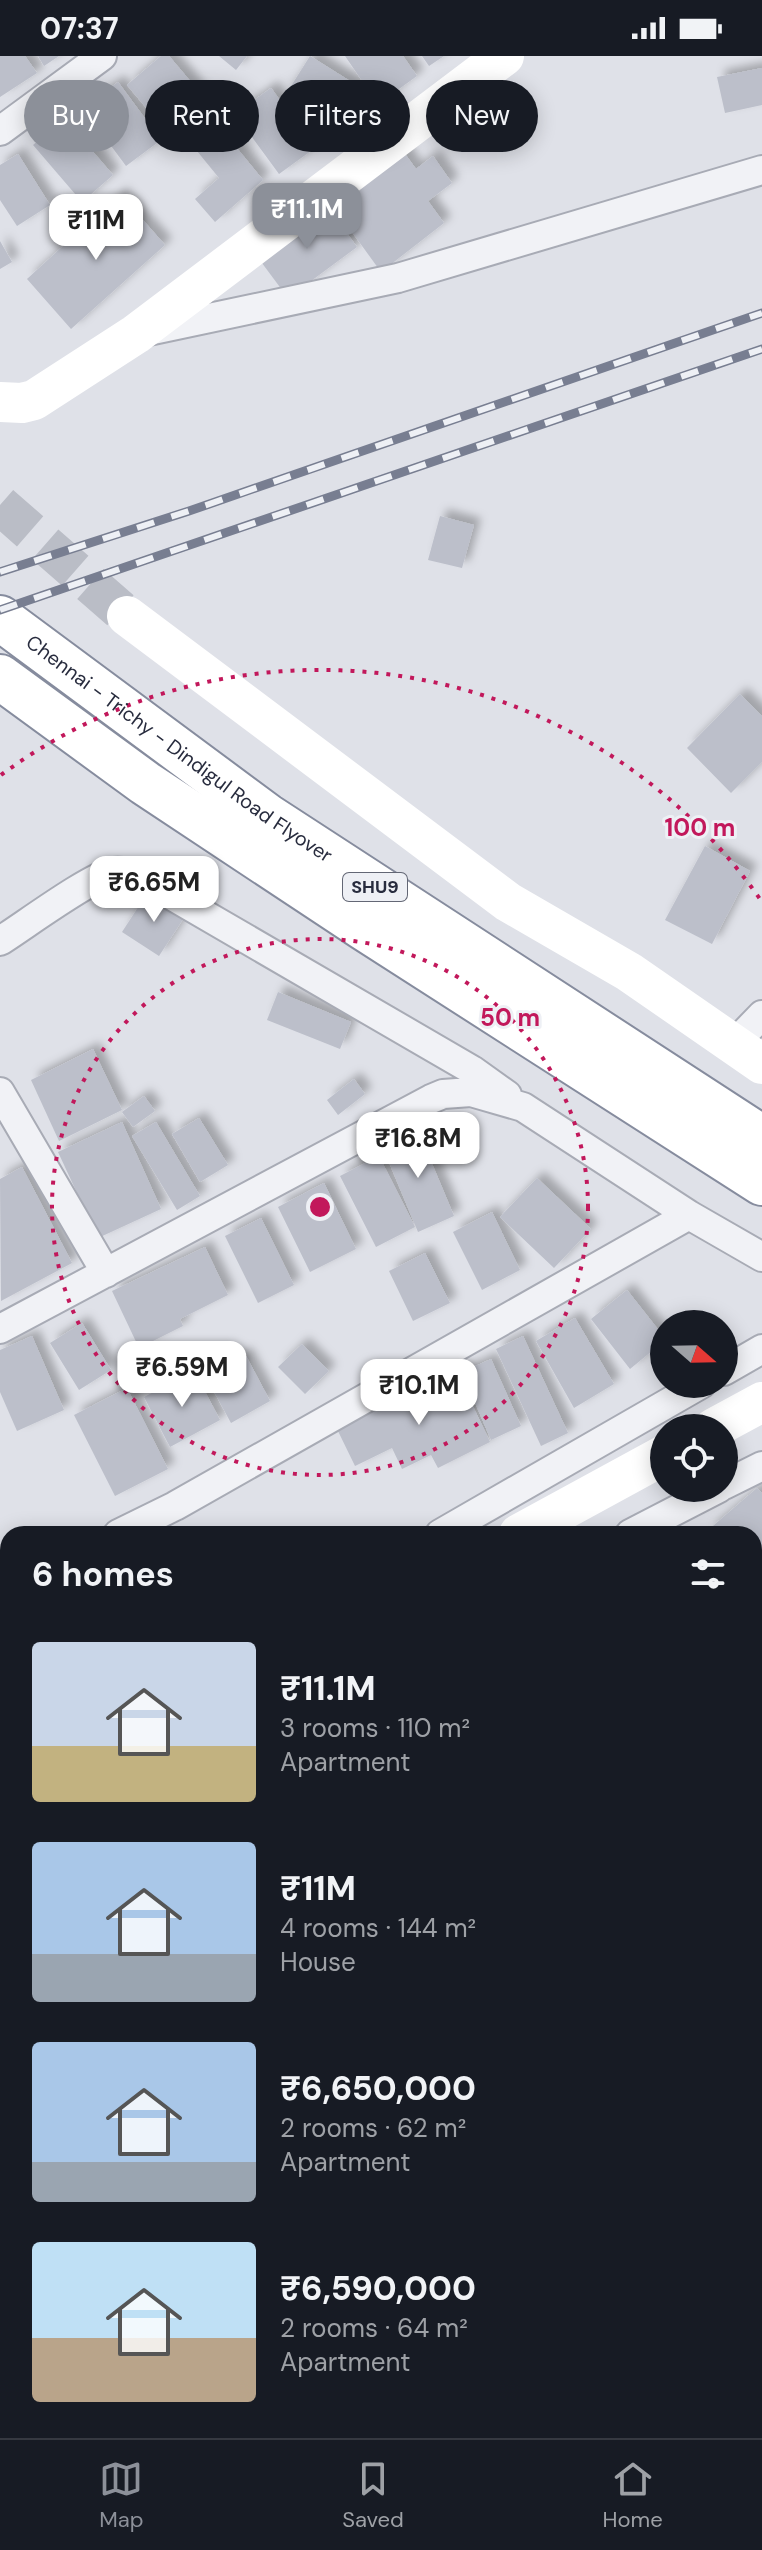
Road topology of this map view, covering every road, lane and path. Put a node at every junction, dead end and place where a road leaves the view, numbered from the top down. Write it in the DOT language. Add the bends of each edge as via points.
graph roads {
  1 [pos="102,56"];
  2 [pos="504,56"];
  3 [pos="0,131"];
  4 [pos="762,170"];
  5 [pos="136,334"];
  6 [pos="0,402"];
  7 [pos="127,616"];
  8 [pos="0,618"];
  9 [pos="0,677"];
  10 [pos="0,941"];
  11 [pos="762,1015"];
  12 [pos="748,1054"];
  13 [pos="0,1092"];
  14 [pos="523,1107"];
  15 [pos="762,1138"];
  16 [pos="762,1183"];
  17 [pos="689,1215"];
  18 [pos="762,1257"];
  19 [pos="106,1273"];
  20 [pos="0,1329"];
  21 [pos="762,1349"];
  22 [pos="738,1363"];
  23 [pos="677,1398"];
  24 [pos="762,1402"];
  25 [pos="738,1415"];
  26 [pos="650,1463"];
  27 [pos="762,1466"];
  28 [pos="738,1479"];
  29 [pos="693,1502"];
  30 [pos="134,1526"];
  31 [pos="454,1526"];
  32 [pos="534,1526"];
  33 [pos="646,1526"];
  1 -- 3 [label="street"];
  2 -- 5 [label="street"];
  4 -- 5 [label="street" via="398,278"];
  5 -- 6 [label="street" via="34,400"];
  7 -- 12 [label="street" via="508,902 629,972"];
  8 -- 15 [label="highway, Chennai - Trichy - Dindigul Road Flyover / SHU9" via="267,816"];
  9 -- 16 [label="highway, Chennai - Trichy - Dindigul Road Flyover / SHU9" via="145,783"];
  10 -- 14 [label="street" via="93,881 126,872 472,1070"];
  11 -- 12 [label="street"];
  13 -- 19 [label="street"];
  14 -- 17 [label="street"];
  14 -- 19 [label="street" via="471,1092 443,1094"];
  17 -- 18 [label="street"];
  17 -- 30 [label="street"];
  19 -- 20 [label="street"];
  21 -- 22 [label="street"];
  23 -- 31 [label="street"];
  24 -- 25 [label="street"];
  26 -- 32 [label="street"];
  27 -- 28 [label="street"];
  29 -- 33 [label="street"];
}
